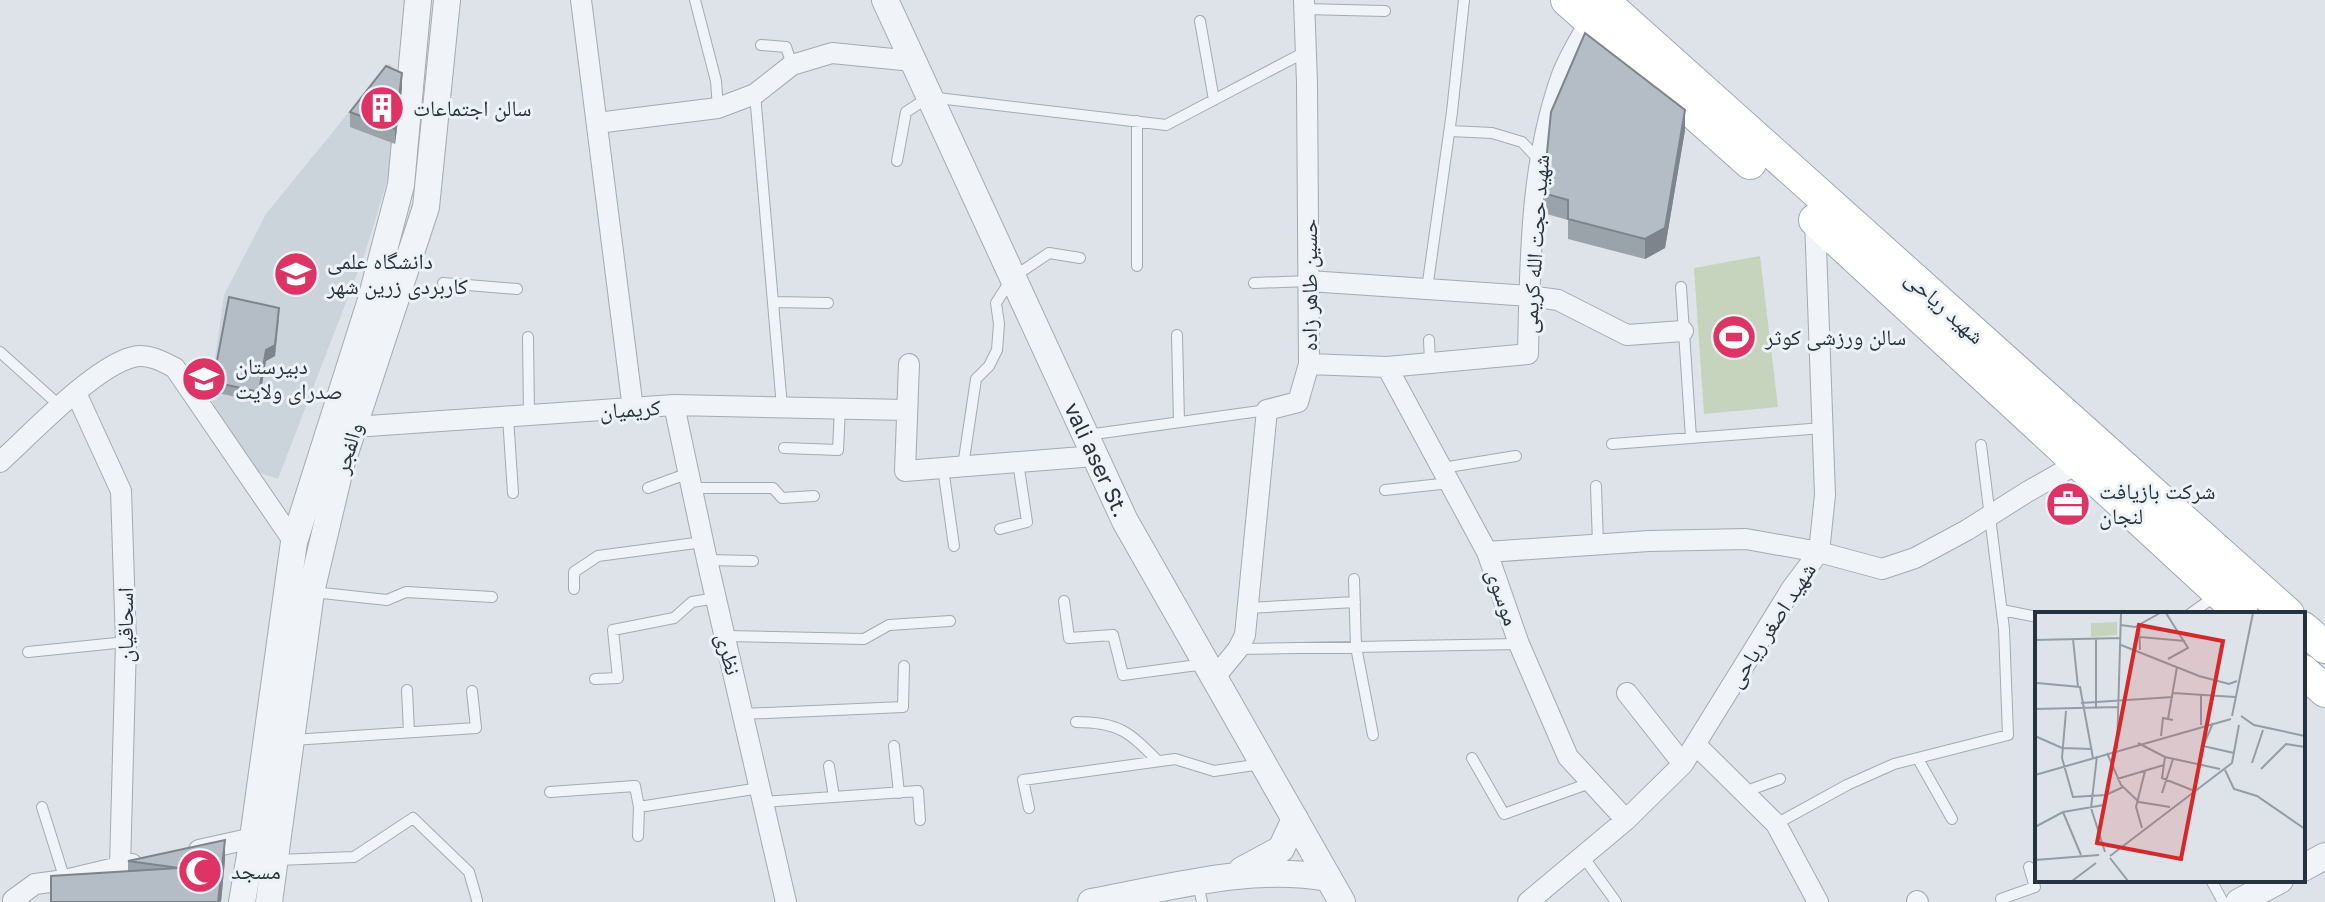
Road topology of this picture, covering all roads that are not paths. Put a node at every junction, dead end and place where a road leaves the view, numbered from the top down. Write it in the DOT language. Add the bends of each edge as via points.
graph roads {
  1 [pos="418,0"];
  2 [pos="447,0"];
  3 [pos="581,0"];
  4 [pos="695,0"];
  5 [pos="885,0"];
  6 [pos="1464,0"];
  7 [pos="1304,5"];
  8 [pos="1586,7"];
  9 [pos="1385,11"];
  10 [pos="1200,21"];
  11 [pos="761,45"];
  12 [pos="1305,52"];
  13 [pos="913,61"];
  14 [pos="792,65"];
  15 [pos="755,94"];
  16 [pos="929,97"];
  17 [pos="1214,100"];
  18 [pos="718,108"];
  19 [pos="1137,121"];
  20 [pos="597,123"];
  21 [pos="1450,131"];
  22 [pos="897,161"];
  23 [pos="1541,162"];
  24 [pos="1815,220"];
  25 [pos="1080,258"];
  26 [pos="1137,266"];
  27 [pos="1012,278"];
  28 [pos="1309,281"];
  29 [pos="443,283"];
  30 [pos="1254,283"];
  31 [pos="1681,287"];
  32 [pos="517,289"];
  33 [pos="1427,289"];
  34 [pos="1529,296"];
  35 [pos="773,302"];
  36 [pos="828,303"];
  37 [pos="1683,331"];
  38 [pos="1177,335"];
  39 [pos="528,337"];
  40 [pos="1429,340"];
  41 [pos="0,352"];
  42 [pos="1430,363"];
  43 [pos="909,364"];
  44 [pos="1309,364"];
  45 [pos="1387,367"];
  46 [pos="68,399"];
  47 [pos="674,405"];
  48 [pos="782,407"];
  49 [pos="840,408"];
  50 [pos="633,409"];
  51 [pos="906,410"];
  52 [pos="1267,410"];
  53 [pos="519,416"];
  54 [pos="1179,422"];
  55 [pos="354,427"];
  56 [pos="1823,428"];
  57 [pos="1691,438"];
  58 [pos="1612,444"];
  59 [pos="1981,445"];
  60 [pos="1090,446"];
  61 [pos="784,448"];
  62 [pos="1516,456"];
  63 [pos="0,462"];
  64 [pos="1018,462"];
  65 [pos="2078,463"];
  66 [pos="953,467"];
  67 [pos="1446,475"];
  68 [pos="691,480"];
  69 [pos="1596,486"];
  70 [pos="648,488"];
  71 [pos="1385,490"];
  72 [pos="513,493"];
  73 [pos="814,496"];
  74 [pos="1992,514"];
  75 [pos="1000,529"];
  76 [pos="294,542"];
  77 [pos="1598,544"];
  78 [pos="954,546"];
  79 [pos="705,551"];
  80 [pos="1487,552"];
  81 [pos="1819,552"];
  82 [pos="753,561"];
  83 [pos="1354,579"];
  84 [pos="574,589"];
  85 [pos="311,592"];
  86 [pos="492,597"];
  87 [pos="716,598"];
  88 [pos="1064,601"];
  89 [pos="1355,602"];
  90 [pos="2230,604"];
  91 [pos="1248,608"];
  92 [pos="2002,610"];
  93 [pos="2198,612"];
  94 [pos="2286,612"];
  95 [pos="2035,617"];
  96 [pos="950,621"];
  97 [pos="2305,630"];
  98 [pos="725,636"];
  99 [pos="126,642"];
  100 [pos="1519,644"];
  101 [pos="1356,647"];
  102 [pos="2325,647"];
  103 [pos="1238,649"];
  104 [pos="28,652"];
  105 [pos="904,666"];
  106 [pos="1211,671"];
  107 [pos="2305,673"];
  108 [pos="595,679"];
  109 [pos="407,690"];
  110 [pos="472,691"];
  111 [pos="2325,691"];
  112 [pos="1627,693"];
  113 [pos="743,714"];
  114 [pos="1076,722"];
  115 [pos="409,732"];
  116 [pos="1373,735"];
  117 [pos="291,740"];
  118 [pos="1696,745"];
  119 [pos="894,746"];
  120 [pos="1472,758"];
  121 [pos="1918,759"];
  122 [pos="1158,761"];
  123 [pos="1263,764"];
  124 [pos="1683,764"];
  125 [pos="829,766"];
  126 [pos="1780,779"];
  127 [pos="1590,783"];
  128 [pos="550,792"];
  129 [pos="899,793"];
  130 [pos="1742,793"];
  131 [pos="762,795"];
  132 [pos="834,797"];
  133 [pos="42,807"];
  134 [pos="639,807"];
  135 [pos="1029,808"];
  136 [pos="1295,819"];
  137 [pos="1952,819"];
  138 [pos="920,820"];
  139 [pos="1626,820"];
  140 [pos="1776,824"];
  141 [pos="638,836"];
  142 [pos="253,838"];
  143 [pos="179,854"];
  144 [pos="1582,855"];
  145 [pos="2325,856"];
  146 [pos="150,860"];
  147 [pos="275,860"];
  148 [pos="120,867"];
  149 [pos="2029,867"];
  150 [pos="2305,867"];
  151 [pos="1228,877"];
  152 [pos="1328,878"];
  153 [pos="65,880"];
  154 [pos="2212,882"];
  155 [pos="2276,882"];
  156 [pos="1199,892"];
  157 [pos="9,895"];
  158 [pos="477,900"];
  159 [pos="1102,901"];
  160 [pos="242,902"];
  161 [pos="269,902"];
  162 [pos="786,902"];
  163 [pos="1342,902"];
  164 [pos="1528,902"];
  165 [pos="1616,902"];
  166 [pos="1818,902"];
  167 [pos="2003,902"];
  168 [pos="2223,902"];
  169 [pos="2239,902"];
  1 -- 76 [label="street, والفجر" via="401,185 370,303"];
  2 -- 55 [label="street, والفجر" via="426,207"];
  3 -- 20 [label="street"];
  4 -- 18 [label="lane"];
  5 -- 13 [label="street, vali aser St."];
  6 -- 21 [label="lane"];
  7 -- 9 [label="lane"];
  7 -- 12 [label="street, حسین طاهر زاده"];
  8 -- 23 [label="street, شهید حجت الله کریمی" via="1562,73"];
  8 -- 24 [label="main road, شهید ریاحی"];
  8 -- 94 [label="main road, شهید ریاحی"];
  10 -- 17 [label="lane"];
  11 -- 14 [label="lane" via="786,47"];
  12 -- 17 [label="lane"];
  12 -- 28 [label="street, حسین طاهر زاده"];
  13 -- 14 [label="street" via="832,53"];
  13 -- 16 [label="street, vali aser St."];
  14 -- 15 [label="street"];
  15 -- 18 [label="street"];
  15 -- 35 [label="lane"];
  16 -- 19 [label="lane"];
  16 -- 22 [label="lane" via="906,112"];
  16 -- 27 [label="street, vali aser St."];
  17 -- 19 [label="lane" via="1166,125"];
  18 -- 20 [label="street"];
  19 -- 26 [label="lane"];
  20 -- 50 [label="street"];
  21 -- 23 [label="lane" via="1492,133 1522,142"];
  21 -- 33 [label="lane"];
  23 -- 34 [label="street, شهید حجت الله کریمی"];
  24 -- 56 [label="street, شهید اصغر ریاحی"];
  24 -- 65 [label="main road, شهید ریاحی"];
  25 -- 27 [label="lane" via="1049,253"];
  27 -- 60 [label="street, vali aser St."];
  27 -- 66 [label="lane" via="996,303 997,350 976,379"];
  28 -- 30 [label="lane"];
  28 -- 33 [label="street"];
  28 -- 44 [label="street, حسین طاهر زاده"];
  29 -- 32 [label="lane"];
  31 -- 37 [label="lane"];
  33 -- 34 [label="street"];
  34 -- 37 [label="street" via="1558,300 1627,335"];
  34 -- 42 [label="street, شهید حجت الله کریمی" via="1528,354"];
  35 -- 36 [label="lane"];
  35 -- 48 [label="lane"];
  37 -- 57 [label="lane"];
  38 -- 54 [label="lane"];
  39 -- 53 [label="lane"];
  40 -- 42 [label="lane"];
  41 -- 46 [label="lane"];
  42 -- 45 [label="street, شهید حجت الله کریمی"];
  43 -- 51 [label="street"];
  44 -- 45 [label="street, شهید حجت الله کریمی"];
  44 -- 52 [label="street, حسین طاهر زاده" via="1298,402"];
  45 -- 67 [label="street, موسوی"];
  46 -- 63 [label="street"];
  46 -- 76 [label="street" via="135,356 175,368"];
  46 -- 99 [label="street, اسحاقیان" via="121,491"];
  47 -- 48 [label="street, کریمیان"];
  47 -- 50 [label="street, کریمیان"];
  47 -- 68 [label="street, نظری"];
  48 -- 49 [label="street, کریمیان"];
  49 -- 51 [label="street, کریمیان"];
  49 -- 61 [label="lane" via="838,450"];
  50 -- 53 [label="street, کریمیان"];
  51 -- 66 [label="street" via="905,471"];
  52 -- 54 [label="lane"];
  52 -- 91 [label="street"];
  53 -- 55 [label="street, کریمیان"];
  53 -- 72 [label="lane"];
  54 -- 60 [label="lane"];
  55 -- 85 [label="street, والفجر"];
  56 -- 57 [label="lane"];
  56 -- 81 [label="street, شهید اصغر ریاحی" via="1825,495"];
  57 -- 58 [label="lane"];
  59 -- 74 [label="lane"];
  60 -- 64 [label="street"];
  60 -- 106 [label="street, vali aser St." via="1125,521"];
  62 -- 67 [label="lane"];
  64 -- 66 [label="street"];
  64 -- 75 [label="lane" via="1027,522"];
  65 -- 74 [label="street"];
  65 -- 90 [label="main road, شهید ریاحی"];
  66 -- 78 [label="lane"];
  67 -- 71 [label="lane"];
  67 -- 80 [label="street, موسوی"];
  68 -- 70 [label="lane"];
  68 -- 73 [label="lane" via="773,488 782,498"];
  68 -- 79 [label="street, نظری"];
  69 -- 77 [label="lane"];
  74 -- 81 [label="street" via="1915,558 1882,569"];
  74 -- 92 [label="lane"];
  76 -- 142 [label="street, والفجر"];
  77 -- 80 [label="street"];
  77 -- 81 [label="street" via="1746,539"];
  79 -- 82 [label="lane"];
  79 -- 84 [label="lane" via="598,556 574,572"];
  79 -- 87 [label="street, نظری"];
  80 -- 100 [label="street, موسوی"];
  81 -- 118 [label="street, شهید اصغر ریاحی"];
  83 -- 89 [label="lane"];
  85 -- 86 [label="lane" via="387,600 406,592"];
  85 -- 117 [label="street, والفجر"];
  87 -- 98 [label="street, نظری"];
  87 -- 108 [label="lane" via="692,602 674,618 613,630 618,678"];
  88 -- 106 [label="lane" via="1069,638 1113,635 1123,675"];
  89 -- 91 [label="lane"];
  89 -- 101 [label="lane"];
  90 -- 93 [label="lane"];
  91 -- 103 [label="street"];
  92 -- 95 [label="lane"];
  92 -- 121 [label="lane" via="2008,735"];
  96 -- 98 [label="lane" via="889,625 864,639"];
  97 -- 102 [label="main road"];
  98 -- 113 [label="street, نظری"];
  99 -- 104 [label="lane"];
  99 -- 148 [label="street, اسحاقیان"];
  100 -- 101 [label="lane"];
  100 -- 127 [label="street, موسوی" via="1568,757"];
  101 -- 103 [label="lane"];
  101 -- 116 [label="lane"];
  103 -- 106 [label="street"];
  105 -- 113 [label="lane" via="903,707"];
  106 -- 123 [label="street, vali aser St."];
  107 -- 111 [label="main road"];
  109 -- 115 [label="lane"];
  110 -- 115 [label="lane" via="476,728"];
  112 -- 124 [label="street"];
  113 -- 131 [label="street, نظری"];
  114 -- 122 [label="lane" via="1117,726"];
  115 -- 117 [label="lane"];
  117 -- 147 [label="street, والفجر"];
  118 -- 124 [label="street, شهید اصغر ریاحی"];
  118 -- 130 [label="street"];
  119 -- 129 [label="lane"];
  120 -- 127 [label="lane" via="1504,814"];
  121 -- 137 [label="lane"];
  121 -- 140 [label="lane" via="1847,785"];
  122 -- 123 [label="lane" via="1175,759 1214,771"];
  122 -- 135 [label="lane" via="1023,780"];
  123 -- 136 [label="street, vali aser St."];
  124 -- 139 [label="street, شهید اصغر ریاحی"];
  125 -- 132 [label="lane"];
  126 -- 130 [label="lane"];
  127 -- 139 [label="street, موسوی"];
  128 -- 134 [label="lane" via="635,786"];
  129 -- 132 [label="lane"];
  129 -- 138 [label="lane" via="918,791"];
  130 -- 140 [label="street"];
  131 -- 132 [label="lane"];
  131 -- 134 [label="lane"];
  131 -- 162 [label="street, نظری"];
  133 -- 153 [label="lane"];
  134 -- 141 [label="lane"];
  136 -- 151 [label="street" via="1281,849"];
  136 -- 152 [label="street, vali aser St."];
  139 -- 144 [label="street, شهید اصغر ریاحی"];
  140 -- 166 [label="street"];
  142 -- 143 [label="street"];
  142 -- 160 [label="street, والفجر"];
  144 -- 164 [label="street, شهید اصغر ریاحی"];
  144 -- 165 [label="lane"];
  145 -- 150 [label="street"];
  146 -- 148 [label="street"];
  147 -- 158 [label="lane" via="354,857 413,818 469,872"];
  147 -- 161 [label="street, والفجر"];
  148 -- 153 [label="street"];
  149 -- 167 [label="lane" via="2035,887"];
  151 -- 152 [label="street" via="1272,872"];
  151 -- 156 [label="street"];
  152 -- 163 [label="street, vali aser St."];
  153 -- 157 [label="street"];
  154 -- 168 [label="lane"];
  155 -- 169 [label="street"];
  156 -- 159 [label="street"];
}
